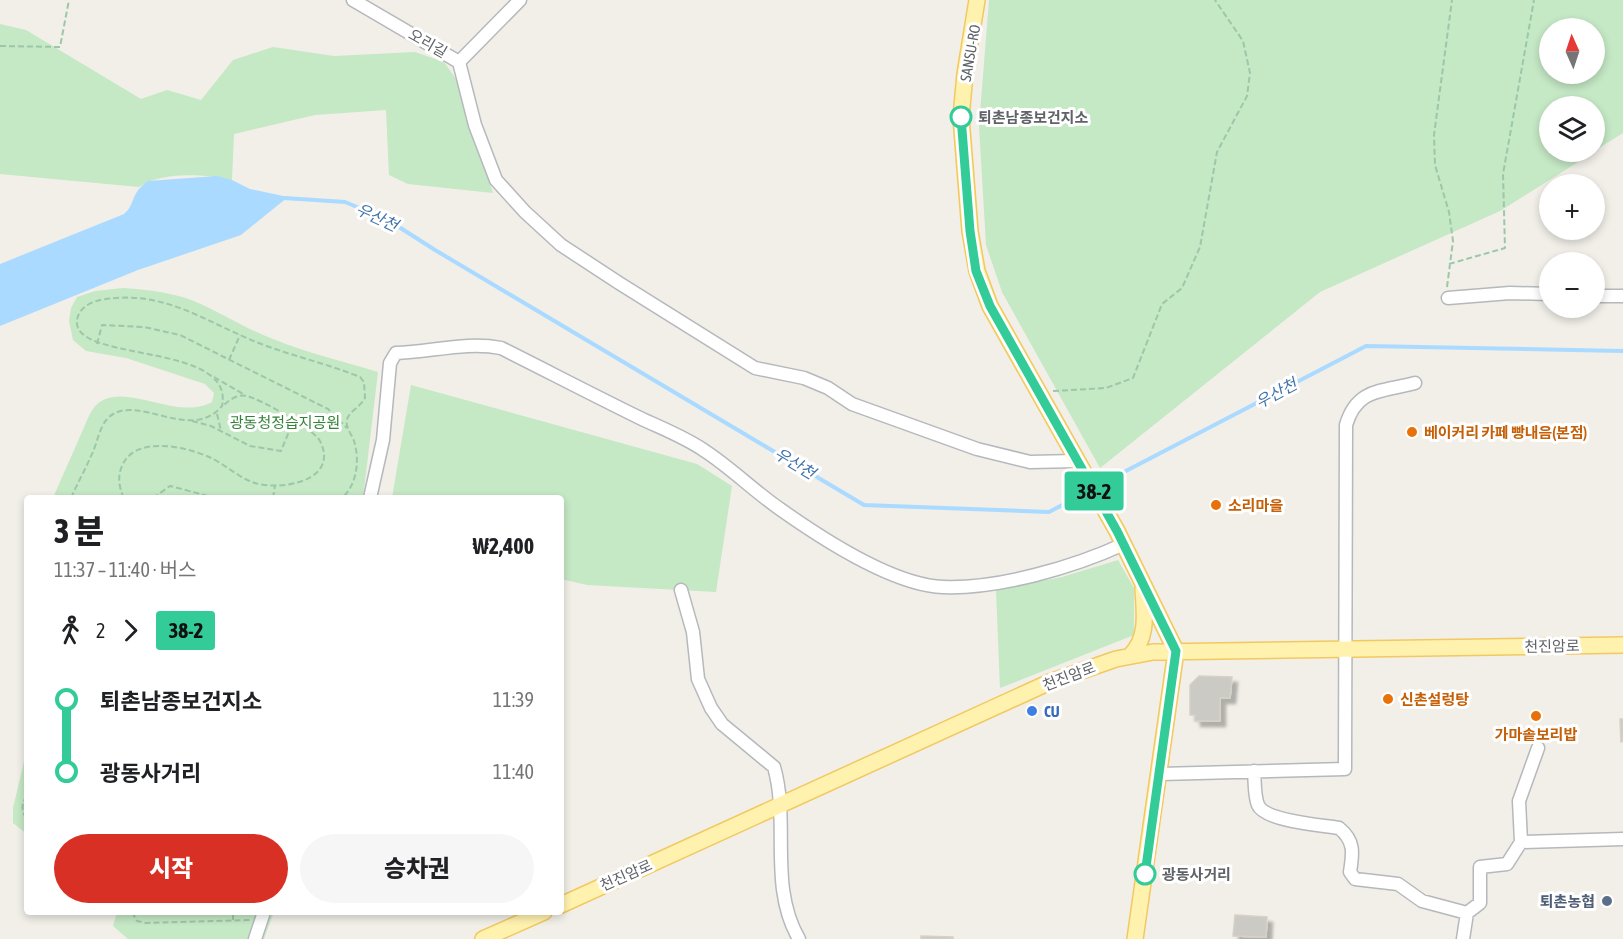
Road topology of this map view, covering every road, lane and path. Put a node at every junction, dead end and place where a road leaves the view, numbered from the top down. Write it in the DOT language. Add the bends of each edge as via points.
graph roads {
  1 [pos="69,0"];
  2 [pos="353,0"];
  3 [pos="520,0"];
  4 [pos="977,0"];
  5 [pos="1215,0"];
  6 [pos="1452,0"];
  7 [pos="1534,0"];
  8 [pos="0,46"];
  9 [pos="459,62"];
  10 [pos="1449,264"];
  11 [pos="1539,294"];
  12 [pos="1605,296"];
  13 [pos="1623,296"];
  14 [pos="1448,298"];
  15 [pos="240,334"];
  16 [pos="97,344"];
  17 [pos="229,360"];
  18 [pos="211,375"];
  19 [pos="1415,383"];
  20 [pos="1037,392"];
  21 [pos="248,396"];
  22 [pos="222,406"];
  23 [pos="217,412"];
  24 [pos="189,420"];
  25 [pos="293,421"];
  26 [pos="349,430"];
  27 [pos="221,431"];
  28 [pos="1076,461"];
  29 [pos="276,486"];
  30 [pos="73,495"];
  31 [pos="123,495"];
  32 [pos="157,495"];
  33 [pos="204,495"];
  34 [pos="274,495"];
  35 [pos="344,495"];
  36 [pos="371,495"];
  37 [pos="1120,538"];
  38 [pos="1143,582"];
  39 [pos="681,590"];
  40 [pos="1623,645"];
  41 [pos="1176,651"];
  42 [pos="1346,651"];
  43 [pos="1131,655"];
  44 [pos="1538,748"];
  45 [pos="1254,771"];
  46 [pos="1161,774"];
  47 [pos="780,807"];
  48 [pos="1623,839"];
  49 [pos="1521,842"];
  50 [pos="564,903"];
  51 [pos="1467,913"];
  52 [pos="134,915"];
  53 [pos="233,915"];
  54 [pos="537,915"];
  55 [pos="263,916"];
  56 [pos="233,920"];
  57 [pos="1135,938"];
  58 [pos="255,939"];
  59 [pos="483,939"];
  60 [pos="799,939"];
  61 [pos="1463,939"];
  1 -- 8 [label="path" via="60,46"];
  2 -- 9 [label="street, 오리길"];
  3 -- 9 [label="street, 오리길"];
  4 -- 20 [label="main road, SANSU-RO" via="961,117 976,271 990,306"];
  5 -- 20 [label="path" via="1243,41 1250,73 1247,96 1217,152 1200,247 1192,267 1182,288 1162,304 1133,378 1106,388"];
  6 -- 10 [label="path" via="1434,135 1435,165 1453,241"];
  7 -- 10 [label="path" via="1503,174 1505,249"];
  9 -- 28 [label="street" via="475,124 496,180 561,245 619,283 755,368 804,378 852,404 977,449 1030,462"];
  10 -- 14 [label="path"];
  11 -- 14 [label="street"];
  12 -- 13 [label="street"];
  15 -- 16 [label="path" via="174,306 128,298 109,299 85,306 79,314 77,325 81,333"];
  15 -- 17 [label="path"];
  15 -- 26 [label="path" via="360,377 365,398 347,418"];
  16 -- 17 [label="path" via="102,325 163,330"];
  16 -- 18 [label="path" via="148,353"];
  17 -- 26 [label="path" via="328,410"];
  18 -- 21 [label="path"];
  18 -- 22 [label="path" via="222,391"];
  19 -- 42 [label="street" via="1363,396 1351,408 1346,425"];
  20 -- 28 [label="main road, SANSU-RO"];
  21 -- 22 [label="path" via="234,397"];
  21 -- 25 [label="path"];
  22 -- 23 [label="path"];
  23 -- 24 [label="path"];
  23 -- 27 [label="path"];
  24 -- 27 [label="path"];
  24 -- 30 [label="path" via="134,410 115,413 104,425"];
  25 -- 27 [label="path" via="281,451 244,444"];
  25 -- 29 [label="path" via="315,434 323,460 316,474 307,480"];
  26 -- 35 [label="path" via="357,468"];
  28 -- 37 [label="main road, SANSU-RO"];
  29 -- 31 [label="path" via="246,479 199,452 153,446 126,459 119,475"];
  29 -- 34 [label="path"];
  32 -- 33 [label="path" via="170,486"];
  36 -- 37 [label="street" via="383,440 390,363 396,353 482,344 501,348 704,450 820,537 882,569 916,581 942,587 975,585 1049,572 1086,561"];
  37 -- 38 [label="main road"];
  38 -- 41 [label="main road"];
  38 -- 43 [label="main road" via="1144,634 1141,645"];
  39 -- 47 [label="street" via="693,632 698,679 722,724 774,766"];
  40 -- 42 [label="main road, 천진암로"];
  41 -- 42 [label="main road, 천진암로"];
  41 -- 43 [label="main road, 천진암로"];
  41 -- 46 [label="main road"];
  42 -- 45 [label="street" via="1345,769"];
  43 -- 47 [label="main road, 천진암로" via="1050,682"];
  44 -- 49 [label="street" via="1519,801"];
  45 -- 46 [label="street"];
  45 -- 51 [label="street" via="1259,808 1269,816 1339,828 1347,835 1353,847 1350,872 1355,879 1398,884 1422,901"];
  46 -- 57 [label="main road"];
  47 -- 50 [label="main road, 천진암로"];
  47 -- 60 [label="street" via="782,881"];
  48 -- 49 [label="street"];
  49 -- 51 [label="street" via="1507,864 1480,867 1480,903"];
  51 -- 61 [label="street"];
  52 -- 56 [label="path" via="137,921 146,923"];
  53 -- 56 [label="path"];
  54 -- 59 [label="main road"];
  55 -- 56 [label="path"];
  55 -- 58 [label="street"];
}
